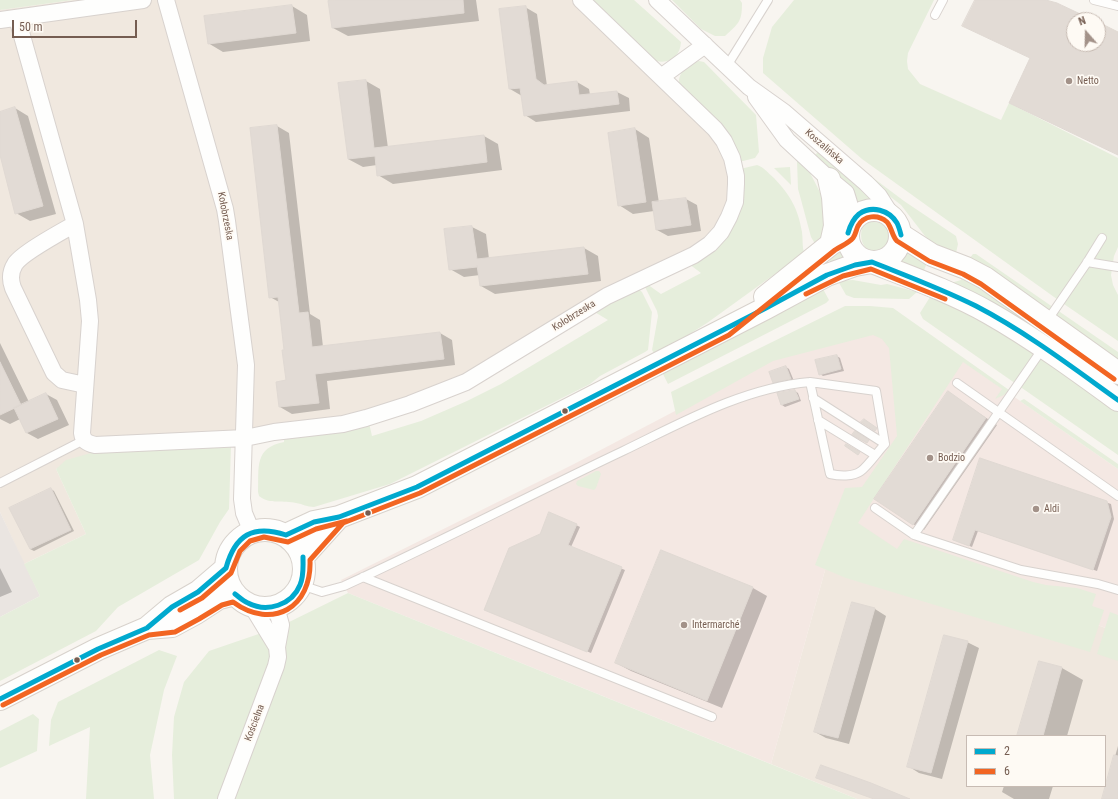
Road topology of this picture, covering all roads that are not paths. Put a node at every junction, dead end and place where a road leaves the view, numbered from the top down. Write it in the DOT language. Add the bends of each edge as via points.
graph roads {
  1 [pos="143,0"];
  2 [pos="166,0"];
  3 [pos="581,0"];
  4 [pos="657,0"];
  5 [pos="768,0"];
  6 [pos="943,0"];
  7 [pos="1094,0"];
  8 [pos="1118,6"];
  9 [pos="935,15"];
  10 [pos="17,18"];
  11 [pos="0,20"];
  12 [pos="705,45"];
  13 [pos="727,66"];
  14 [pos="662,77"];
  15 [pos="749,87"];
  16 [pos="829,179"];
  17 [pos="891,215"];
  18 [pos="74,224"];
  19 [pos="844,232"];
  20 [pos="901,235"];
  21 [pos="1102,238"];
  22 [pos="872,262"];
  23 [pos="1087,262"];
  24 [pos="1118,267"];
  25 [pos="1046,322"];
  26 [pos="725,329"];
  27 [pos="1043,348"];
  28 [pos="1118,373"];
  29 [pos="810,382"];
  30 [pos="957,383"];
  31 [pos="85,385"];
  32 [pos="813,398"];
  33 [pos="1118,400"];
  34 [pos="999,412"];
  35 [pos="818,420"];
  36 [pos="245,438"];
  37 [pos="84,440"];
  38 [pos="885,444"];
  39 [pos="875,455"];
  40 [pos="0,483"];
  41 [pos="1118,496"];
  42 [pos="875,508"];
  43 [pos="339,517"];
  44 [pos="252,532"];
  45 [pos="286,535"];
  46 [pos="914,535"];
  47 [pos="303,557"];
  48 [pos="226,568"];
  49 [pos="363,577"];
  50 [pos="301,585"];
  51 [pos="1118,590"];
  52 [pos="243,600"];
  53 [pos="276,607"];
  54 [pos="147,628"];
  55 [pos="277,647"];
  56 [pos="0,699"];
  57 [pos="712,717"];
  58 [pos="226,799"];
  1 -- 10 [label="street"];
  2 -- 36 [label="street, Kołobrzeska" via="225,209 246,365"];
  3 -- 14 [label="street, Kołobrzeska"];
  4 -- 12 [label="street, Koszalińska"];
  5 -- 13 [label="lane"];
  6 -- 9 [label="lane"];
  7 -- 8 [label="lane"];
  10 -- 11 [label="street"];
  10 -- 18 [label="street"];
  12 -- 13 [label="street, Koszalińska"];
  12 -- 14 [label="street"];
  13 -- 15 [label="street, Koszalińska"];
  14 -- 36 [label="street, Kołobrzeska" via="715,129 732,158 736,176 734,202 725,224 710,244 694,255 607,296 454,387 343,424"];
  15 -- 16 [label="street, Koszalińska" via="787,140"];
  15 -- 17 [label="street, Koszalińska" via="784,112 866,183 879,196"];
  16 -- 19 [label="main road" via="833,197 834,226"];
  16 -- 19 [label="street, Koszalińska" via="846,193"];
  17 -- 19 [label="main road" via="880,210 867,210"];
  17 -- 20 [label="main road" via="900,227"];
  18 -- 31 [label="street" via="90,310"];
  18 -- 31 [label="street" via="18,260 10,277 54,373 62,380"];
  19 -- 22 [label="main road" via="856,254"];
  19 -- 26 [label="main road"];
  20 -- 22 [label="main road" via="897,250 892,255 886,260"];
  20 -- 25 [label="main road" via="932,255 978,274"];
  21 -- 23 [label="lane"];
  22 -- 26 [label="main road" via="827,275"];
  22 -- 27 [label="main road" via="988,312"];
  23 -- 24 [label="lane"];
  23 -- 25 [label="lane"];
  25 -- 28 [label="main road"];
  26 -- 43 [label="main road" via="417,487"];
  27 -- 33 [label="main road"];
  27 -- 34 [label="lane"];
  29 -- 32 [label="lane"];
  29 -- 38 [label="lane" via="876,391"];
  29 -- 49 [label="lane" via="788,384 725,402"];
  30 -- 34 [label="lane"];
  31 -- 37 [label="street" via="82,433"];
  32 -- 35 [label="lane"];
  32 -- 38 [label="lane"];
  34 -- 41 [label="lane"];
  34 -- 46 [label="lane"];
  35 -- 39 [label="lane"];
  35 -- 39 [label="lane" via="830,474 851,475 861,471"];
  36 -- 37 [label="street, Kołobrzeska" via="95,445"];
  36 -- 44 [label="street, Kołobrzeska" via="242,499 244,513"];
  37 -- 40 [label="lane"];
  38 -- 39 [label="lane"];
  42 -- 46 [label="lane"];
  43 -- 45 [label="main road" via="314,522"];
  43 -- 47 [label="main road"];
  44 -- 45 [label="main road" via="275,530"];
  44 -- 48 [label="main road" via="233,546"];
  45 -- 47 [label="main road" via="296,544"];
  46 -- 51 [label="lane" via="1021,570"];
  47 -- 50 [label="main road" via="305,566"];
  48 -- 52 [label="main road" via="228,582"];
  48 -- 54 [label="main road" via="198,592 172,607"];
  49 -- 50 [label="lane" via="322,592"];
  49 -- 57 [label="lane"];
  50 -- 53 [label="main road" via="286,602"];
  52 -- 53 [label="main road" via="264,608"];
  52 -- 54 [label="main road" via="219,598 172,626"];
  52 -- 55 [label="street"];
  53 -- 55 [label="street, Kościelna" via="281,625"];
  54 -- 56 [label="main road" via="98,649"];
  55 -- 58 [label="street, Kościelna" via="276,666"];
}
